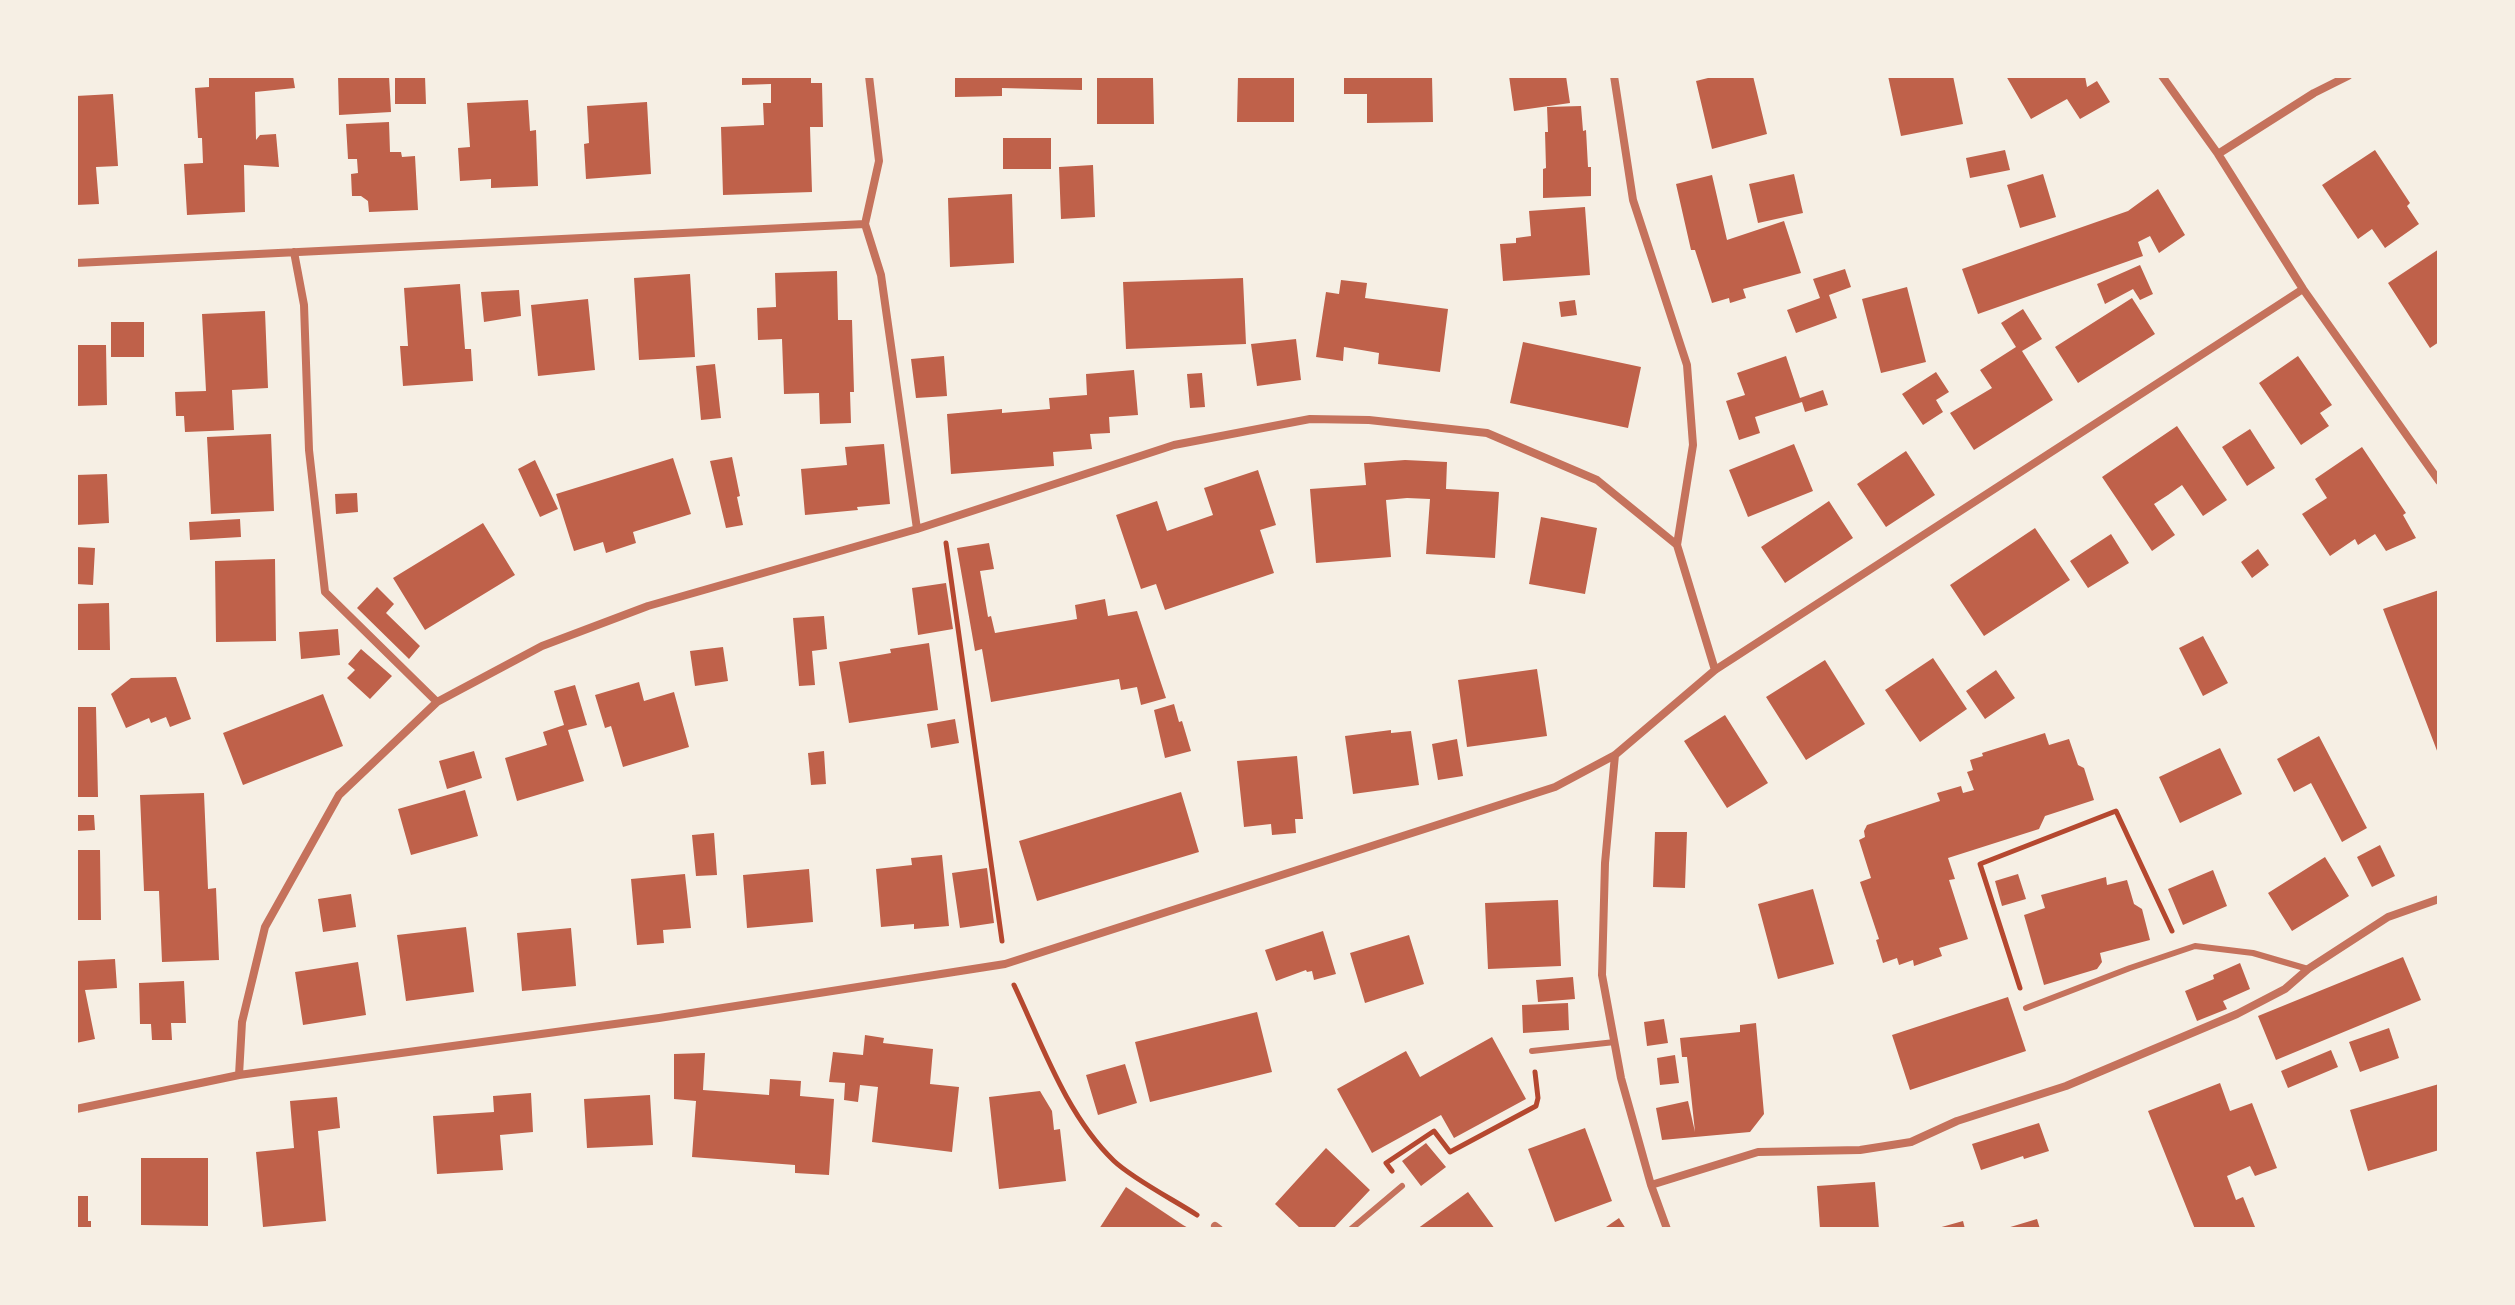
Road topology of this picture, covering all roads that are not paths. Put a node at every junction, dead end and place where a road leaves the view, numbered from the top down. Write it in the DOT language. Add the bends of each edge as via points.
graph roads {
  1 [pos="869,76"];
  2 [pos="1614,76"];
  3 [pos="2162,76"];
  4 [pos="2348,76"];
  5 [pos="2218,154"];
  6 [pos="865,224"];
  7 [pos="294,252"];
  8 [pos="76,263"];
  9 [pos="2303,289"];
  10 [pos="2439,481"];
  11 [pos="917,529"];
  12 [pos="1677,545"];
  13 [pos="1715,670"];
  14 [pos="437,702"];
  15 [pos="1615,755"];
  16 [pos="2439,899"];
  17 [pos="2308,969"];
  18 [pos="2026,1008"];
  19 [pos="1615,1042"];
  20 [pos="1532,1051"];
  21 [pos="239,1075"];
  22 [pos="76,1109"];
  23 [pos="1651,1185"];
  24 [pos="1402,1186"];
  25 [pos="1351,1229"];
  26 [pos="1667,1229"];
  1 -- 6 [label="street" via="879,161"];
  2 -- 12 [label="street" via="1633,200 1687,365 1693,445"];
  3 -- 5 [label="street"];
  4 -- 5 [label="street"];
  5 -- 9 [label="street"];
  6 -- 7 [label="street"];
  6 -- 11 [label="street" via="881,275"];
  7 -- 8 [label="street"];
  7 -- 14 [label="street" via="304,305 309,450 325,592"];
  9 -- 10 [label="street"];
  9 -- 13 [label="street"];
  11 -- 12 [label="street" via="1174,445 1310,419 1369,420 1487,433 1597,480"];
  11 -- 14 [label="street" via="648,606 542,646"];
  12 -- 13 [label="street"];
  13 -- 15 [label="street"];
  14 -- 21 [label="street" via="339,795 265,927 242,1022"];
  15 -- 19 [label="street" via="1602,975"];
  15 -- 21 [label="street" via="1555,787 1005,964"];
  16 -- 17 [label="street" via="2388,917"];
  17 -- 18 [label="lane" via="2253,953 2195,946"];
  17 -- 23 [label="street" via="2285,989 2237,1014 2066,1086 1957,1121 1911,1142 1860,1150 1758,1152"];
  19 -- 20 [label="lane"];
  19 -- 23 [label="street"];
  21 -- 22 [label="street"];
  23 -- 26 [label="street"];
  24 -- 25 [label="lane"];
}
